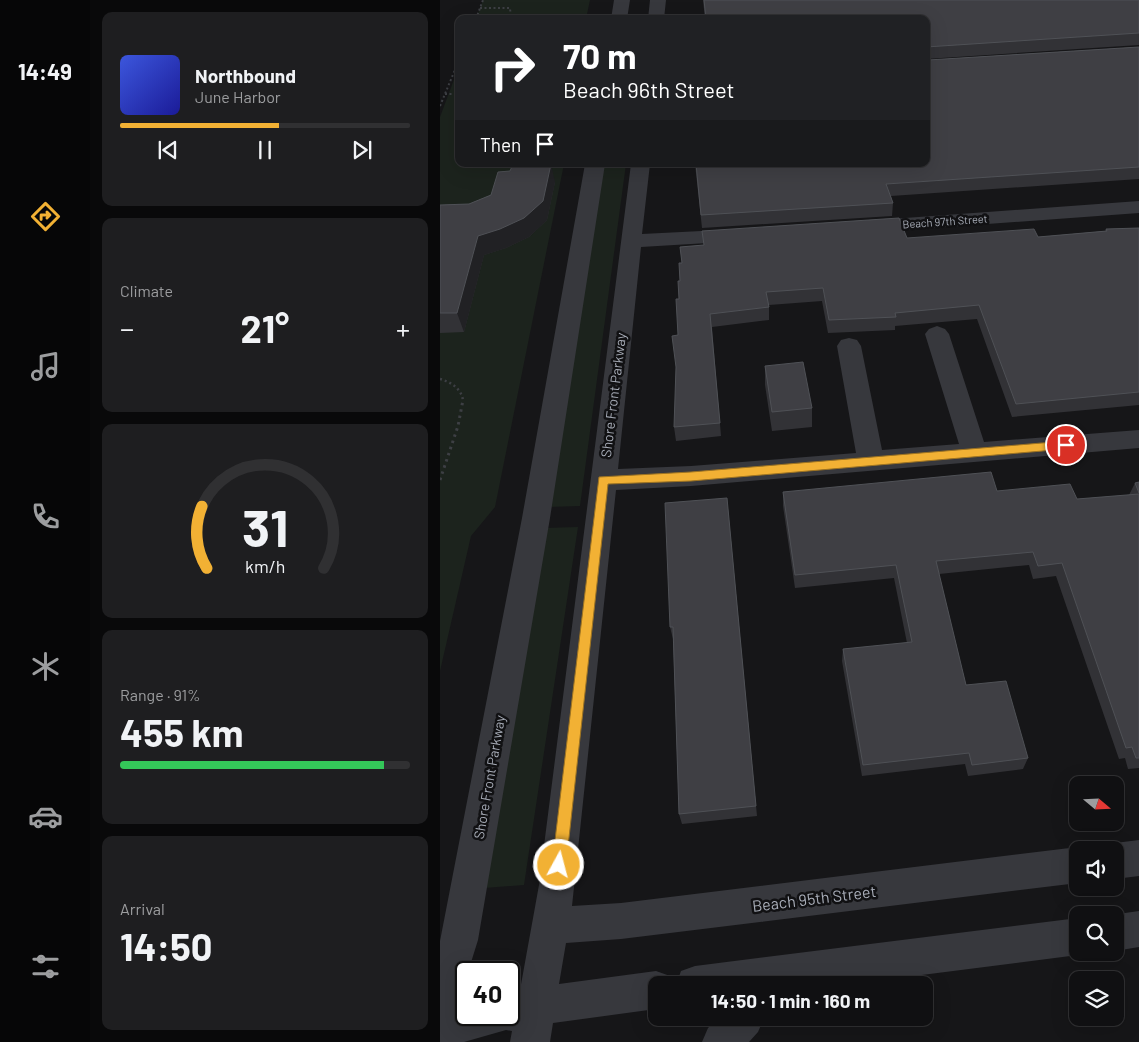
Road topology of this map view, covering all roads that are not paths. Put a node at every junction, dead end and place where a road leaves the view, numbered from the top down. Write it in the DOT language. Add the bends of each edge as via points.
graph roads {
  1 [pos="622,0"];
  2 [pos="658,0"];
  3 [pos="620,15"];
  4 [pos="656,15"];
  5 [pos="594,167"];
  6 [pos="640,167"];
  7 [pos="1139,207"];
  8 [pos="844,228"];
  9 [pos="765,234"];
  10 [pos="630,241"];
  11 [pos="937,334"];
  12 [pos="848,346"];
  13 [pos="1139,439"];
  14 [pos="975,453"];
  15 [pos="871,462"];
  16 [pos="603,480"];
  17 [pos="1139,858"];
  18 [pos="1124,860"];
  19 [pos="1069,866"];
  20 [pos="549,926"];
  21 [pos="1139,929"];
  22 [pos="1124,931"];
  23 [pos="1069,937"];
  24 [pos="800,976"];
  25 [pos="648,992"];
  26 [pos="440,1004"];
  27 [pos="525,1020"];
  28 [pos="455,1025"];
  29 [pos="737,1026"];
  30 [pos="440,1028"];
  31 [pos="722,1042"];
  1 -- 3 [label="street"];
  2 -- 4 [label="street"];
  5 -- 26 [label="street, Shore Front Parkway" via="536,518 461,931"];
  6 -- 10 [label="street, Shore Front Parkway"];
  7 -- 8 [label="street, Beach 97th Street"];
  9 -- 10 [label="street"];
  10 -- 16 [label="street, Shore Front Parkway"];
  11 -- 14 [label="street"];
  12 -- 15 [label="street"];
  13 -- 14 [label="street"];
  14 -- 15 [label="street"];
  15 -- 16 [label="street"];
  16 -- 20 [label="street, Shore Front Parkway" via="557,885"];
  17 -- 18 [label="street"];
  19 -- 20 [label="street, Beach 95th Street" via="621,921"];
  20 -- 27 [label="street, Shore Front Parkway"];
  21 -- 22 [label="street"];
  23 -- 24 [label="street"];
  25 -- 27 [label="street"];
  28 -- 30 [label="street"];
  29 -- 31 [label="street"];
}
